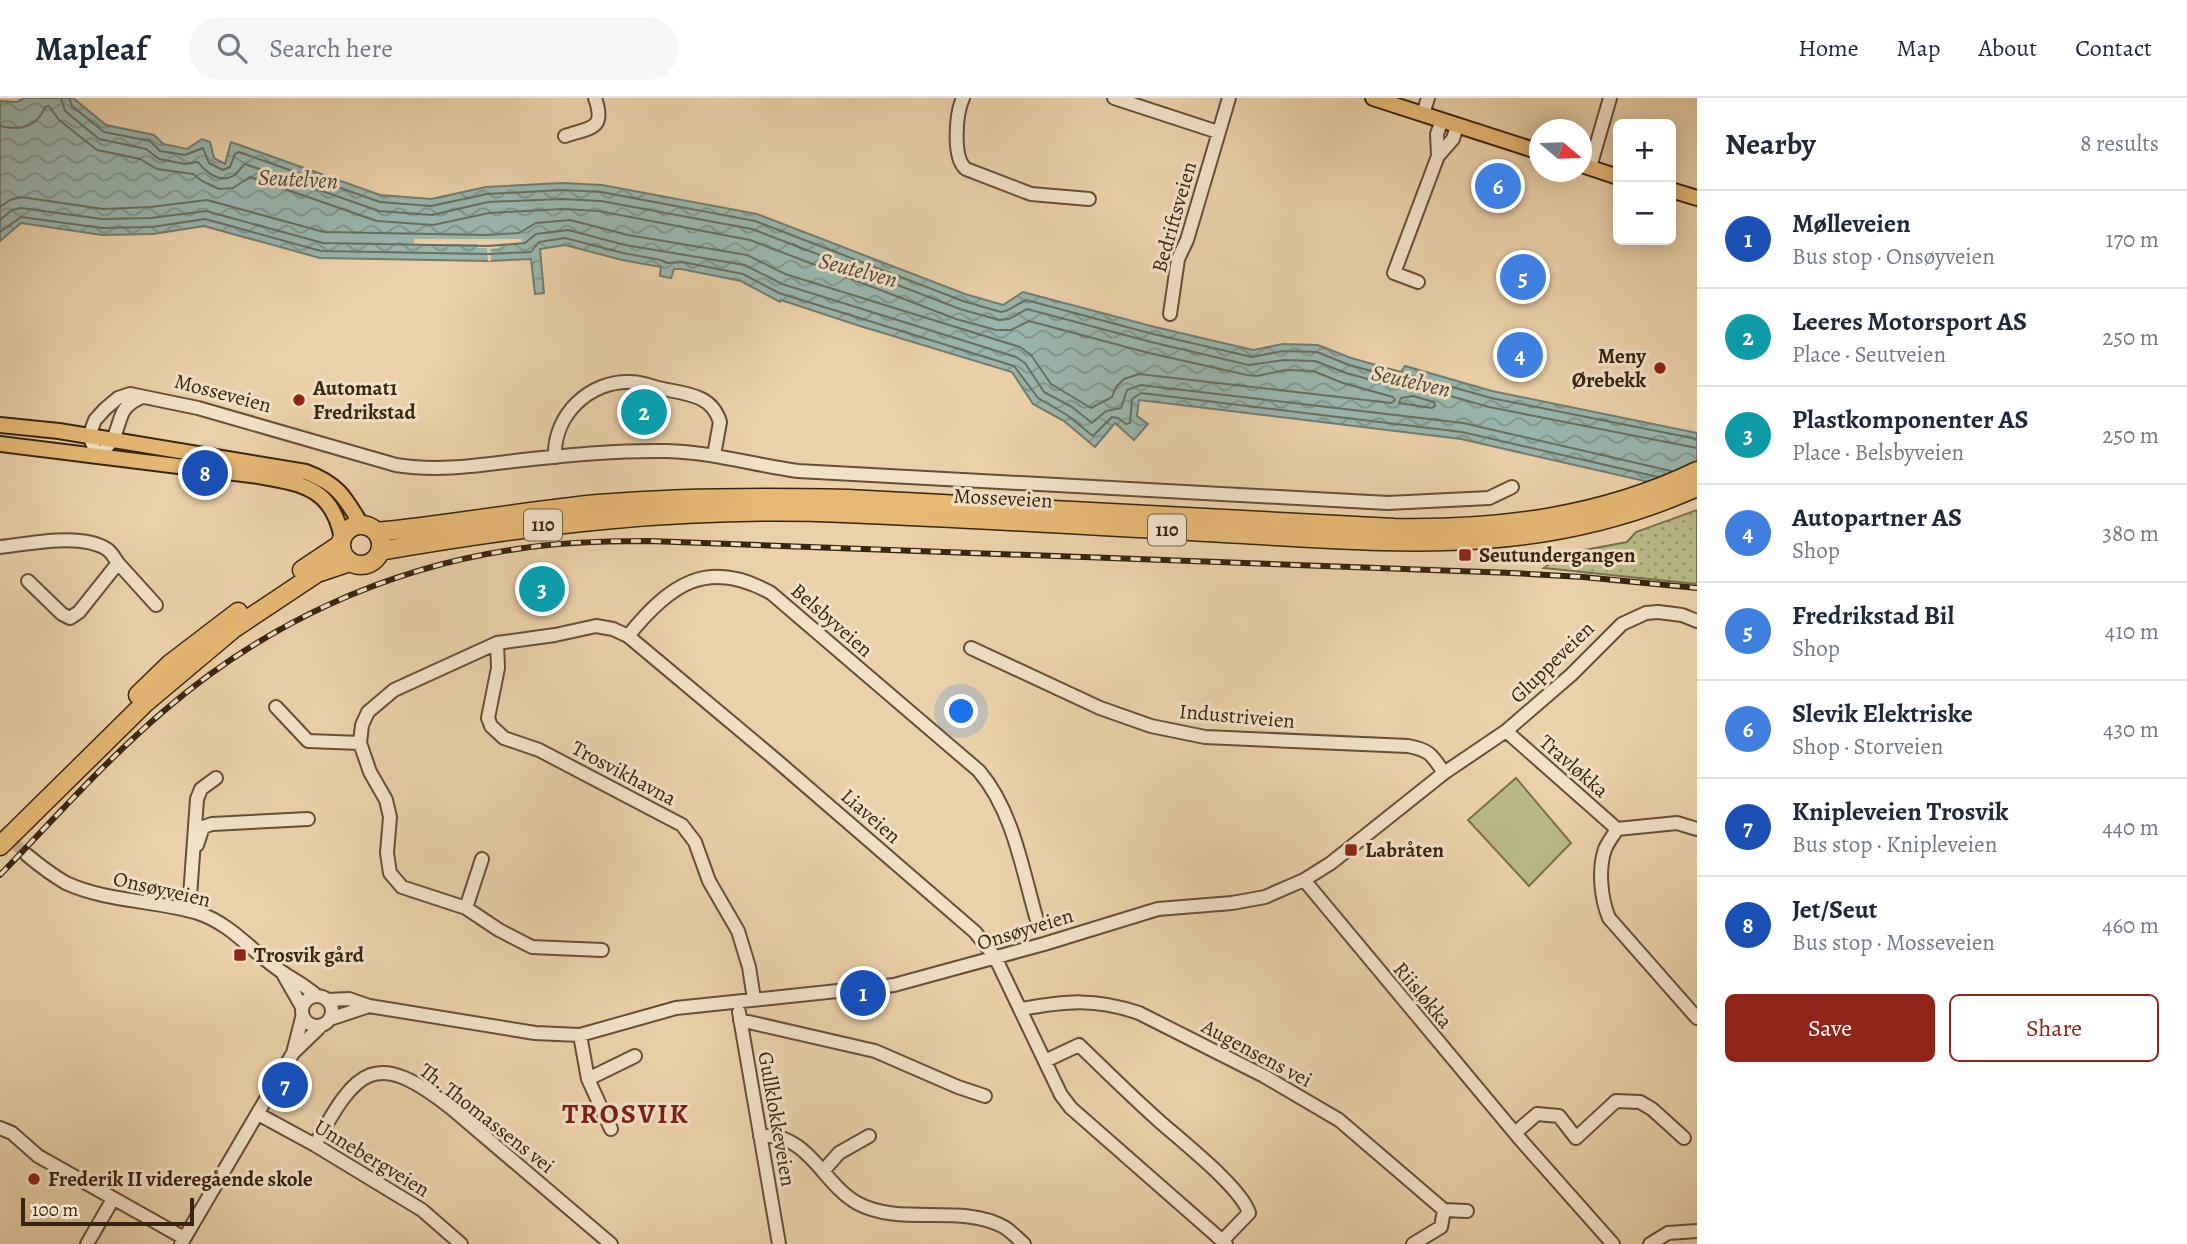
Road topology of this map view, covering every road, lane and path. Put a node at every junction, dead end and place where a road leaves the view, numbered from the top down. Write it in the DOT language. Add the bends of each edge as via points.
graph roads {
  1 [pos="595,98"];
  2 [pos="963,98"];
  3 [pos="1114,98"];
  4 [pos="1230,98"];
  5 [pos="1373,98"];
  6 [pos="1428,98"];
  7 [pos="1610,98"];
  8 [pos="1423,114"];
  9 [pos="1442,120"];
  10 [pos="1457,126"];
  11 [pos="1218,132"];
  12 [pos="565,136"];
  13 [pos="1529,149"];
  14 [pos="1592,149"];
  15 [pos="1438,156"];
  16 [pos="1592,168"];
  17 [pos="1613,175"];
  18 [pos="1676,192"];
  19 [pos="1697,198"];
  20 [pos="1090,199"];
  21 [pos="1418,282"];
  22 [pos="1170,314"];
  23 [pos="142,397"];
  24 [pos="0,425"];
  25 [pos="89,436"];
  26 [pos="113,440"];
  27 [pos="0,444"];
  28 [pos="714,455"];
  29 [pos="98,457"];
  30 [pos="555,457"];
  31 [pos="1697,471"];
  32 [pos="1512,486"];
  33 [pos="1697,487"];
  34 [pos="1618,509"];
  35 [pos="369,529"];
  36 [pos="342,542"];
  37 [pos="0,547"];
  38 [pos="380,551"];
  39 [pos="350,562"];
  40 [pos="118,563"];
  41 [pos="28,581"];
  42 [pos="156,605"];
  43 [pos="1697,621"];
  44 [pos="628,636"];
  45 [pos="497,643"];
  46 [pos="971,648"];
  47 [pos="276,707"];
  48 [pos="1506,731"];
  49 [pos="360,743"];
  50 [pos="1444,773"];
  51 [pos="216,778"];
  52 [pos="38,806"];
  53 [pos="308,819"];
  54 [pos="1617,829"];
  55 [pos="1697,829"];
  56 [pos="0,846"];
  57 [pos="192,851"];
  58 [pos="27,855"];
  59 [pos="482,859"];
  60 [pos="1304,880"];
  61 [pos="466,908"];
  62 [pos="186,910"];
  63 [pos="1036,917"];
  64 [pos="602,950"];
  65 [pos="995,957"];
  66 [pos="281,972"];
  67 [pos="322,998"];
  68 [pos="754,999"];
  69 [pos="738,1001"];
  70 [pos="369,1006"];
  71 [pos="1021,1009"];
  72 [pos="302,1012"];
  73 [pos="1697,1018"];
  74 [pos="740,1020"];
  75 [pos="326,1022"];
  76 [pos="580,1034"];
  77 [pos="293,1053"];
  78 [pos="635,1056"];
  79 [pos="1045,1061"];
  80 [pos="588,1079"];
  81 [pos="985,1096"];
  82 [pos="258,1114"];
  83 [pos="0,1128"];
  84 [pos="611,1129"];
  85 [pos="1515,1133"];
  86 [pos="760,1136"];
  87 [pos="869,1136"];
  88 [pos="1684,1138"];
  89 [pos="315,1145"];
  90 [pos="824,1170"];
  91 [pos="113,1199"];
  92 [pos="1444,1210"];
  93 [pos="1466,1211"];
  94 [pos="1697,1231"];
  95 [pos="182,1241"];
  96 [pos="1224,1243"];
  97 [pos="87,1244"];
  98 [pos="461,1244"];
  99 [pos="611,1244"];
  100 [pos="779,1244"];
  101 [pos="1024,1244"];
  102 [pos="1413,1244"];
  103 [pos="1613,1244"];
  104 [pos="1650,1244"];
  1 -- 12 [label="street" via="600,118"];
  2 -- 20 [label="street" via="957,121 959,159 966,169 1031,194"];
  3 -- 11 [label="street"];
  4 -- 11 [label="street, Bedriftsveien"];
  5 -- 8 [label="main road"];
  6 -- 8 [label="street"];
  7 -- 14 [label="street"];
  8 -- 9 [label="main road"];
  9 -- 10 [label="main road"];
  9 -- 15 [label="street"];
  10 -- 13 [label="main road"];
  10 -- 15 [label="street" via="1453,139"];
  11 -- 22 [label="street, Bedriftsveien" via="1178,259"];
  15 -- 21 [label="street" via="1394,273"];
  16 -- 17 [label="main road"];
  18 -- 19 [label="main road"];
  23 -- 25 [label="street, Mosseveien" via="118,398 95,420"];
  23 -- 26 [label="street, Mosseveien" via="122,412"];
  23 -- 30 [label="street, Mosseveien" via="423,470"];
  24 -- 25 [label="main road"];
  25 -- 26 [label="main road"];
  25 -- 29 [label="street"];
  26 -- 29 [label="street, Mosseveien"];
  26 -- 35 [label="main road" via="306,472 337,488"];
  27 -- 29 [label="main road"];
  28 -- 30 [label="street, Mosseveien" via="667,451"];
  28 -- 30 [label="street" via="720,426 712,407 692,394 632,382 589,392 556,434"];
  28 -- 32 [label="street, Mosseveien" via="798,471 1329,501 1412,503 1489,498"];
  29 -- 36 [label="main road" via="298,484 326,500 335,512"];
  31 -- 34 [label="highway, 110"];
  33 -- 34 [label="highway, 110"];
  34 -- 35 [label="highway, Mosseveien / 110" via="1519,524 1429,528 848,499 698,498 596,504"];
  34 -- 38 [label="highway, Mosseveien / 110" via="1534,536 1429,542 845,513 708,512 568,522"];
  35 -- 36 [label="highway, 110" via="348,531"];
  35 -- 38 [label="highway" via="380,541"];
  36 -- 39 [label="highway" via="343,554"];
  36 -- 52 [label="highway, 110" via="227,619 170,664 43,795"];
  37 -- 40 [label="street" via="89,542 109,551"];
  38 -- 39 [label="highway, 110" via="365,565"];
  39 -- 52 [label="highway, 110" via="317,573 233,629 145,703"];
  40 -- 41 [label="street" via="69,618"];
  40 -- 42 [label="street"];
  43 -- 48 [label="street, Gluppeveien" via="1658,612 1631,618"];
  44 -- 45 [label="street" via="596,626"];
  44 -- 63 [label="street, Belsbyveien" via="662,600 694,579 735,577 771,593 993,787"];
  44 -- 65 [label="street, Liaveien" via="975,932"];
  45 -- 49 [label="street" via="394,691 368,712"];
  45 -- 68 [label="street, Trosvikhavna" via="498,667 488,718 491,726 504,738 539,750 682,825 695,842 709,881 738,931"];
  46 -- 50 [label="street, Industriveien" via="1100,708 1151,726 1205,737 1408,746 1432,754"];
  47 -- 49 [label="street" via="308,741"];
  48 -- 50 [label="street, Gluppeveien"];
  48 -- 54 [label="street, Travløkka"];
  49 -- 61 [label="street" via="390,817 390,873 402,887"];
  50 -- 60 [label="street, Onsøyveien"];
  51 -- 57 [label="street" via="201,789 197,799"];
  52 -- 56 [label="highway, 110"];
  53 -- 57 [label="street" via="212,824 203,828"];
  54 -- 55 [label="street" via="1677,823"];
  54 -- 73 [label="street" via="1605,849 1602,869 1608,918"];
  57 -- 62 [label="street"];
  58 -- 62 [label="street, Onsøyveien" via="67,883 95,893"];
  59 -- 61 [label="street"];
  60 -- 65 [label="street, Onsøyveien" via="1243,902 1158,909"];
  60 -- 85 [label="street, Riisløkka"];
  61 -- 64 [label="street" via="532,947"];
  62 -- 66 [label="street, Onsøyveien" via="236,934"];
  65 -- 68 [label="street, Onsøyveien" via="894,985"];
  65 -- 71 [label="street, Liaveien"];
  66 -- 67 [label="street, Onsøyveien"];
  66 -- 72 [label="street, Onsøyveien"];
  67 -- 70 [label="street, Onsøyveien" via="349,999"];
  67 -- 72 [label="street" via="307,999"];
  67 -- 75 [label="street" via="332,1009"];
  68 -- 69 [label="street, Onsøyveien"];
  69 -- 74 [label="street, Gullklokkeveien"];
  69 -- 76 [label="street, Onsøyveien" via="676,1008"];
  70 -- 75 [label="street, Onsøyveien"];
  70 -- 76 [label="street, Onsøyveien" via="535,1033"];
  71 -- 79 [label="street, Liaveien"];
  71 -- 92 [label="street, Augensens vei" via="1084,1001 1139,1013 1339,1120"];
  72 -- 75 [label="street" via="309,1025"];
  72 -- 77 [label="street"];
  74 -- 81 [label="street" via="875,1051"];
  74 -- 86 [label="street, Gullklokkeveien"];
  75 -- 77 [label="street"];
  76 -- 80 [label="street"];
  77 -- 82 [label="street"];
  78 -- 80 [label="street"];
  79 -- 96 [label="street, Liaveien" via="1061,1095 1084,1121"];
  79 -- 96 [label="street, Liaveien" via="1079,1045 1200,1155 1249,1213"];
  80 -- 84 [label="street"];
  82 -- 89 [label="street, Unnebergveien"];
  82 -- 95 [label="street"];
  83 -- 91 [label="street"];
  85 -- 88 [label="street" via="1537,1114 1559,1116 1576,1138 1616,1101 1640,1102"];
  85 -- 103 [label="street, Riisløkka"];
  86 -- 90 [label="street" via="788,1139"];
  86 -- 100 [label="street, Gullklokkeveien"];
  87 -- 90 [label="street" via="839,1153"];
  89 -- 98 [label="street, Unnebergveien" via="422,1210"];
  89 -- 99 [label="street, Th. Thomassens vei" via="351,1087 383,1072 397,1073 451,1108"];
  90 -- 101 [label="street" via="849,1197 878,1211 980,1218 1005,1227"];
  91 -- 95 [label="street"];
  91 -- 97 [label="street"];
  92 -- 93 [label="street"];
  92 -- 102 [label="street" via="1441,1227"];
  94 -- 104 [label="street" via="1668,1233"];
}
